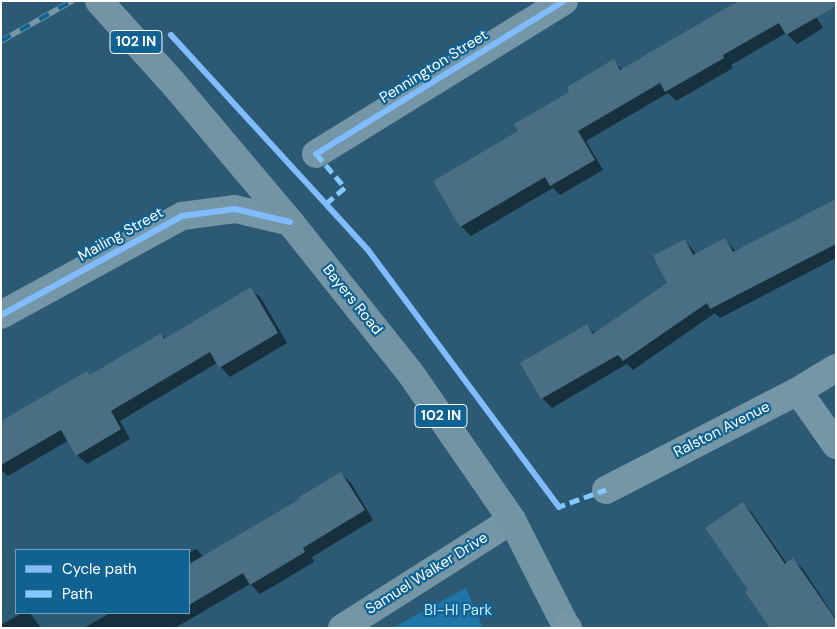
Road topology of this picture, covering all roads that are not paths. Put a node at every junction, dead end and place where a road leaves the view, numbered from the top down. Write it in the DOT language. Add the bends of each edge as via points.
graph roads {
  1 [pos="99,1"];
  2 [pos="564,1"];
  3 [pos="316,154"];
  4 [pos="290,222"];
  5 [pos="1,315"];
  6 [pos="836,368"];
  7 [pos="798,391"];
  8 [pos="836,444"];
  9 [pos="606,490"];
  10 [pos="512,520"];
  11 [pos="567,627"];
  12 [pos="342,628"];
  1 -- 4 [label="main road, Bayers Road / 102 IN" via="174,83"];
  2 -- 3 [label="street, Pennington Street"];
  4 -- 5 [label="street, Mailing Street" via="235,209 182,216"];
  4 -- 10 [label="main road, Bayers Road / 102 IN" via="412,374"];
  6 -- 7 [label="street, Ralston Avenue"];
  7 -- 8 [label="street"];
  7 -- 9 [label="street, Ralston Avenue"];
  10 -- 11 [label="main road, Bayers Road / 102 IN"];
  10 -- 12 [label="street, Samuel Walker Drive"];
}
